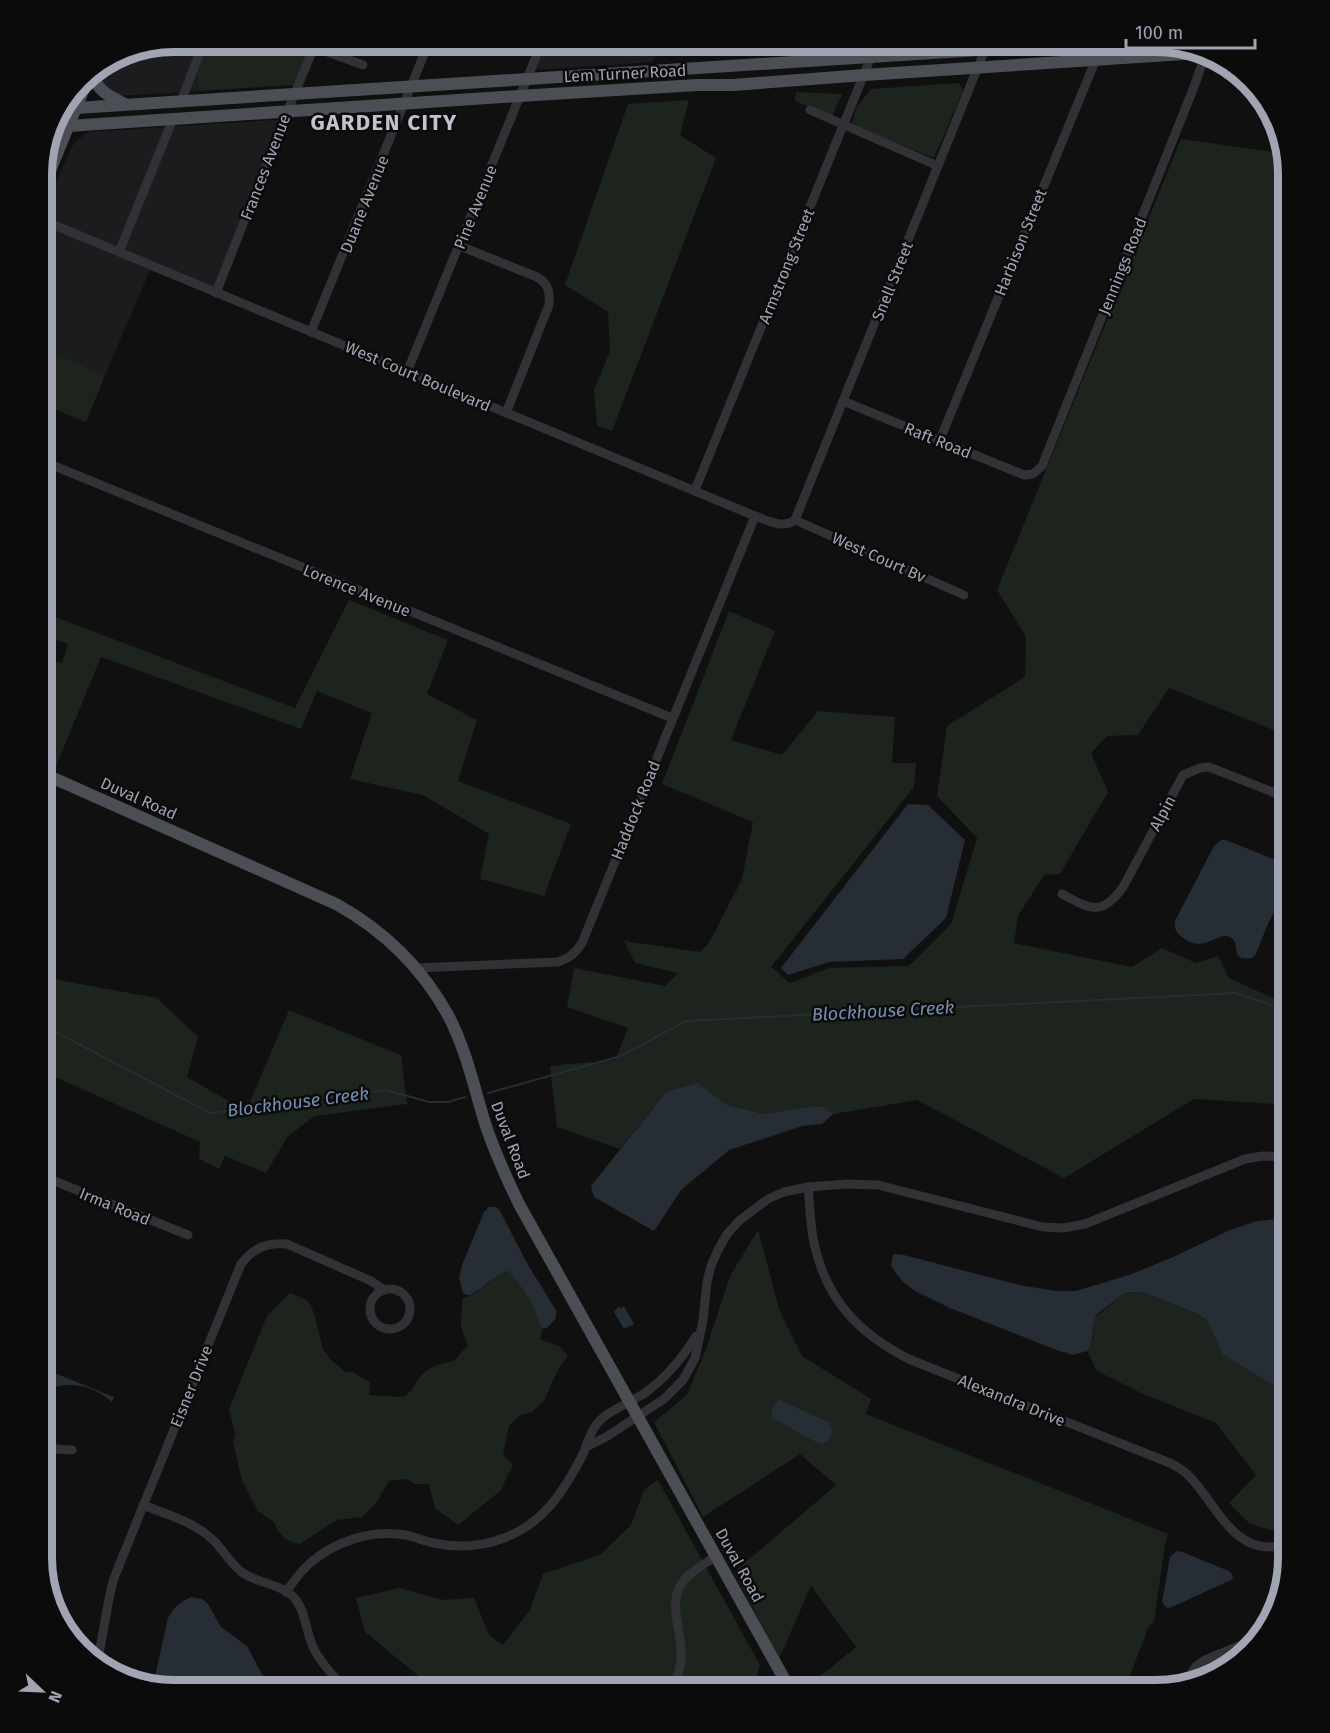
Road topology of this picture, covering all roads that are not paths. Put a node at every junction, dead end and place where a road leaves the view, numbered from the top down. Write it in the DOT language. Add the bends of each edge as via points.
graph roads {
  1 [pos="200,53"];
  2 [pos="312,53"];
  3 [pos="334,53"];
  4 [pos="424,53"];
  5 [pos="538,53"];
  6 [pos="873,53"];
  7 [pos="913,53"];
  8 [pos="984,53"];
  9 [pos="1098,53"];
  10 [pos="1176,55"];
  11 [pos="871,57"];
  12 [pos="1095,60"];
  13 [pos="1203,62"];
  14 [pos="363,65"];
  15 [pos="696,68"];
  16 [pos="978,68"];
  17 [pos="864,75"];
  18 [pos="527,79"];
  19 [pos="95,82"];
  20 [pos="697,85"];
  21 [pos="411,86"];
  22 [pos="294,94"];
  23 [pos="81,96"];
  24 [pos="519,96"];
  25 [pos="181,101"];
  26 [pos="404,104"];
  27 [pos="126,105"];
  28 [pos="72,108"];
  29 [pos="76,108"];
  30 [pos="810,111"];
  31 [pos="287,112"];
  32 [pos="173,119"];
  33 [pos="69,125"];
  34 [pos="843,125"];
  35 [pos="63,126"];
  36 [pos="54,162"];
  37 [pos="938,166"];
  38 [pos="53,225"];
  39 [pos="460,246"];
  40 [pos="119,252"];
  41 [pos="216,292"];
  42 [pos="311,332"];
  43 [pos="407,372"];
  44 [pos="843,401"];
  45 [pos="506,413"];
  46 [pos="939,442"];
  47 [pos="53,465"];
  48 [pos="1033,474"];
  49 [pos="695,490"];
  50 [pos="755,516"];
  51 [pos="795,520"];
  52 [pos="964,595"];
  53 [pos="672,718"];
  54 [pos="53,778"];
  55 [pos="1278,794"];
  56 [pos="1062,894"];
  57 [pos="416,968"];
  58 [pos="1278,1156"];
  59 [pos="52,1180"];
  60 [pos="808,1187"];
  61 [pos="188,1235"];
  62 [pos="384,1290"];
  63 [pos="699,1331"];
  64 [pos="630,1402"];
  65 [pos="638,1415"];
  66 [pos="52,1447"];
  67 [pos="586,1447"];
  68 [pos="72,1450"];
  69 [pos="143,1505"];
  70 [pos="1278,1546"];
  71 [pos="716,1556"];
  72 [pos="286,1592"];
  73 [pos="1241,1645"];
  74 [pos="99,1654"];
  75 [pos="1191,1675"];
  76 [pos="337,1680"];
  77 [pos="676,1680"];
  78 [pos="785,1680"];
  1 -- 25 [label="street"];
  2 -- 22 [label="street, Frances Avenue"];
  3 -- 14 [label="street"];
  4 -- 21 [label="street, Duane Avenue"];
  5 -- 18 [label="street, Pine Avenue"];
  6 -- 11 [label="street, Armstrong Street"];
  7 -- 11 [label="main road, Lem Turner Road"];
  8 -- 16 [label="street, Snell Street"];
  9 -- 12 [label="street, Harbison Street"];
  10 -- 12 [label="main road, Lem Turner Road"];
  11 -- 15 [label="main road, Lem Turner Road"];
  11 -- 17 [label="street, Armstrong Street"];
  12 -- 16 [label="main road, Lem Turner Road"];
  12 -- 46 [label="street, Harbison Street"];
  13 -- 48 [label="street, Jennings Road" via="1046,455"];
  15 -- 18 [label="main road, Lem Turner Road"];
  15 -- 20 [label="main road"];
  16 -- 17 [label="main road, Lem Turner Road"];
  16 -- 37 [label="street, Snell Street"];
  17 -- 20 [label="main road, Lem Turner Road"];
  17 -- 34 [label="street, Armstrong Street"];
  18 -- 21 [label="main road, Lem Turner Road"];
  18 -- 24 [label="street, Pine Avenue"];
  19 -- 27 [label="main road" via="108,96"];
  20 -- 24 [label="main road, Lem Turner Road"];
  21 -- 22 [label="main road, Lem Turner Road"];
  21 -- 26 [label="street, Duane Avenue"];
  22 -- 25 [label="main road, Lem Turner Road"];
  22 -- 31 [label="street, Frances Avenue"];
  23 -- 29 [label="main road"];
  24 -- 26 [label="main road, Lem Turner Road"];
  24 -- 39 [label="street, Pine Avenue"];
  25 -- 27 [label="main road, Lem Turner Road"];
  26 -- 31 [label="main road, Lem Turner Road"];
  26 -- 42 [label="street, Duane Avenue"];
  27 -- 29 [label="main road, Lem Turner Road"];
  28 -- 29 [label="main road, Lem Turner Road"];
  29 -- 33 [label="main road"];
  30 -- 34 [label="street"];
  31 -- 32 [label="main road, Lem Turner Road"];
  31 -- 41 [label="street, Frances Avenue"];
  32 -- 33 [label="main road, Lem Turner Road"];
  32 -- 40 [label="street"];
  33 -- 35 [label="main road, Lem Turner Road"];
  33 -- 36 [label="main road"];
  34 -- 37 [label="street"];
  34 -- 49 [label="street, Armstrong Street"];
  37 -- 44 [label="street, Snell Street"];
  38 -- 40 [label="street, West Court Boulevard"];
  39 -- 43 [label="street, Pine Avenue"];
  39 -- 45 [label="street" via="537,277 549,288 549,305"];
  40 -- 41 [label="street, West Court Boulevard"];
  41 -- 42 [label="street, West Court Boulevard"];
  42 -- 43 [label="street, West Court Boulevard"];
  43 -- 45 [label="street, West Court Boulevard"];
  44 -- 46 [label="street, Raft Road"];
  44 -- 51 [label="street, Snell Street"];
  45 -- 49 [label="street, West Court Boulevard"];
  46 -- 48 [label="street, Raft Road" via="1024,475"];
  47 -- 53 [label="street, Lorence Avenue"];
  49 -- 50 [label="street, West Court Boulevard"];
  50 -- 51 [label="street, West Court Boulevard" via="781,525"];
  50 -- 53 [label="street, Haddock Road"];
  51 -- 52 [label="street, West Court Bv"];
  53 -- 57 [label="street, Haddock Road" via="577,952 558,962"];
  54 -- 57 [label="main road, Duval Road" via="336,904 385,937"];
  55 -- 56 [label="street, Alpin" via="1209,767 1190,771 1183,775 1113,901 1093,908"];
  57 -- 64 [label="main road, Duval Road" via="436,995 463,1049 499,1163 519,1204"];
  58 -- 60 [label="street" via="1245,1159 1085,1224 1063,1228 1042,1227 878,1185"];
  59 -- 61 [label="street, Irma Road"];
  60 -- 63 [label="street" via="768,1199 727,1234 711,1266"];
  60 -- 70 [label="street, Alexandra Drive" via="813,1240 824,1277 841,1306 878,1342 911,1360 1170,1463 1190,1476 1236,1535 1258,1545"];
  62 -- 62 [label="street, Eisner Drive" via="371,1303 370,1315 378,1326 399,1328 408,1318 409,1304 397,1290"];
  62 -- 69 [label="street, Eisner Drive" via="287,1244 263,1245 247,1256"];
  63 -- 64 [label="street" via="671,1371"];
  63 -- 65 [label="street" via="695,1358 683,1380 664,1399"];
  64 -- 65 [label="main road, Duval Road"];
  64 -- 67 [label="street" via="596,1425"];
  65 -- 67 [label="street"];
  65 -- 71 [label="main road, Duval Road"];
  66 -- 68 [label="street"];
  67 -- 72 [label="street" via="561,1493 538,1518 516,1533 467,1546 444,1545 405,1535 361,1537 321,1555"];
  69 -- 72 [label="street" via="197,1528 243,1573"];
  69 -- 74 [label="street, Eisner Drive" via="114,1578"];
  71 -- 77 [label="street" via="684,1579 676,1597 681,1636"];
  71 -- 78 [label="main road, Duval Road"];
  72 -- 76 [label="street" via="300,1607 315,1651"];
  73 -- 75 [label="street" via="1205,1660"];
}
